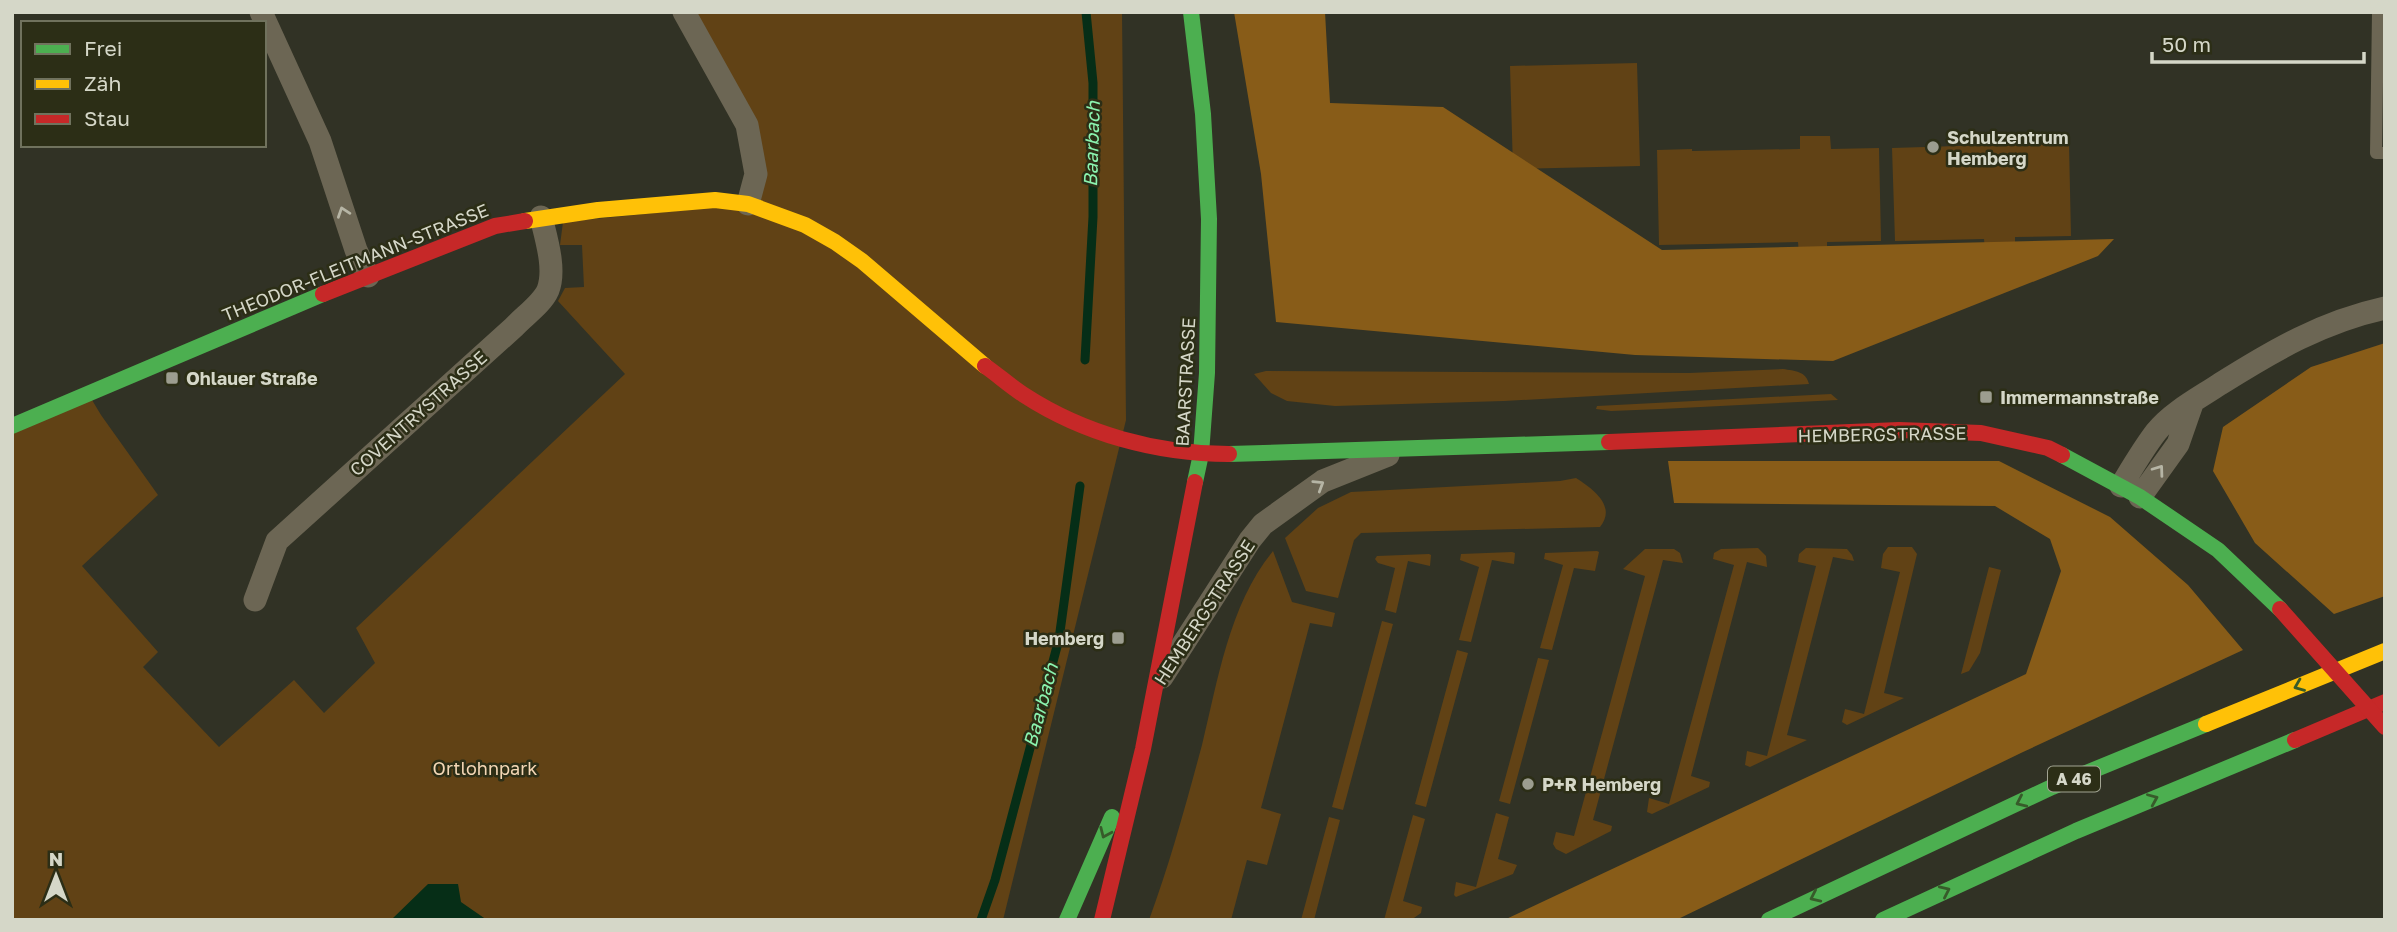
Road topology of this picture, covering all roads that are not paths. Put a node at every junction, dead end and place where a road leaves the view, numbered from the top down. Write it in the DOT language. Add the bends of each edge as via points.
graph roads {
  1 [pos="684,12"];
  2 [pos="1191,12"];
  3 [pos="2378,12"];
  4 [pos="266,23"];
  5 [pos="2385,153"];
  6 [pos="748,204"];
  7 [pos="541,217"];
  8 [pos="368,276"];
  9 [pos="2385,309"];
  10 [pos="12,426"];
  11 [pos="1399,451"];
  12 [pos="1201,454"];
  13 [pos="2130,491"];
  14 [pos="256,600"];
  15 [pos="2385,651"];
  16 [pos="1153,691"];
  17 [pos="2384,702"];
  18 [pos="2385,727"];
  19 [pos="1143,749"];
  20 [pos="1067,920"];
  21 [pos="1102,920"];
  22 [pos="1769,920"];
  23 [pos="1883,920"];
  1 -- 6 [label="street" via="747,125 756,174"];
  2 -- 12 [label="main road, BAARSTRASSE" via="1209,219"];
  3 -- 5 [label="lane" via="2376,153"];
  8 -- 4 [label="street, one-way" via="320,142"];
  6 -- 7 [label="main road, THEODOR-FLEITMANN-STRASSE" via="679,202"];
  6 -- 12 [label="main road, THEODOR-FLEITMANN-STRASSE" via="805,225 835,242 1024,395 1080,425 1127,441"];
  7 -- 8 [label="main road, THEODOR-FLEITMANN-STRASSE" via="495,226"];
  7 -- 14 [label="street, COVENTRYSTRASSE" via="551,274 547,293 277,541"];
  8 -- 10 [label="main road, THEODOR-FLEITMANN-STRASSE"];
  9 -- 13 [label="street" via="2315,329 2193,401 2178,444"];
  11 -- 12 [label="main road, HEMBERGSTRASSE"];
  11 -- 13 [label="main road, HEMBERGSTRASSE" via="1899,430 1981,433 2048,448"];
  16 -- 11 [label="street, HEMBERGSTRASSE, one-way" via="1264,524 1323,481"];
  12 -- 16 [label="main road, BAARSTRASSE"];
  13 -- 18 [label="main road, HEMBERGSTRASSE, bridge" via="2218,550 2280,609"];
  15 -- 22 [label="main road, A 46, one-way" via="2052,788"];
  16 -- 19 [label="main road, BAARSTRASSE"];
  23 -- 17 [label="main road, one-way" via="2076,831"];
  19 -- 20 [label="main road, BAARSTRASSE, one-way"];
  19 -- 21 [label="main road, BAARSTRASSE"];
}
